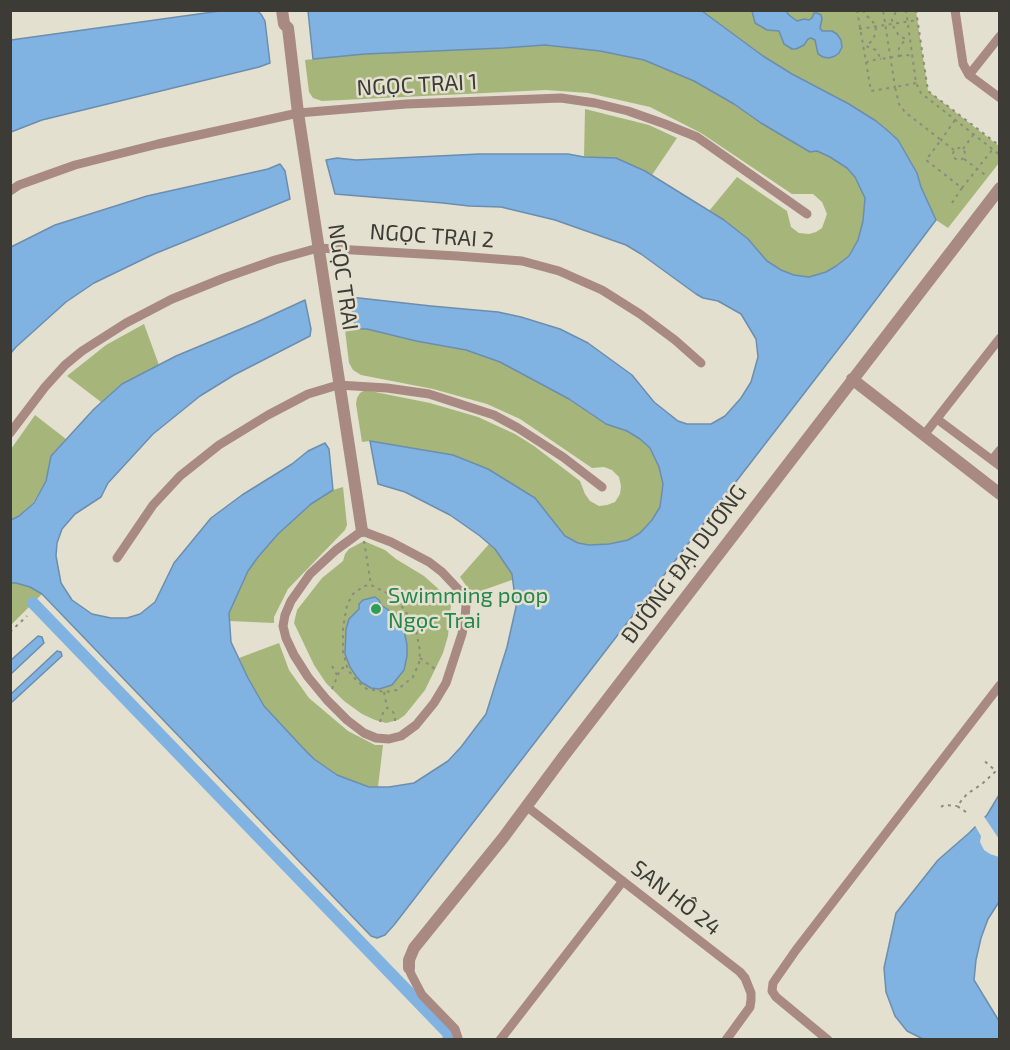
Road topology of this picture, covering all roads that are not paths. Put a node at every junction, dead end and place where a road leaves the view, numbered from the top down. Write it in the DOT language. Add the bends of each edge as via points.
graph roads {
  1 [pos="282,10"];
  2 [pos="289,10"];
  3 [pos="955,10"];
  4 [pos="288,28"];
  5 [pos="999,36"];
  6 [pos="969,75"];
  7 [pos="999,98"];
  8 [pos="298,112"];
  9 [pos="999,188"];
  10 [pos="10,191"];
  11 [pos="807,214"];
  12 [pos="318,248"];
  13 [pos="999,338"];
  14 [pos="701,363"];
  15 [pos="852,379"];
  16 [pos="338,385"];
  17 [pos="937,419"];
  18 [pos="10,433"];
  19 [pos="924,435"];
  20 [pos="999,450"];
  21 [pos="996,463"];
  22 [pos="602,487"];
  23 [pos="999,494"];
  24 [pos="362,536"];
  25 [pos="117,558"];
  26 [pos="999,685"];
  27 [pos="526,806"];
  28 [pos="623,881"];
  29 [pos="409,968"];
  30 [pos="458,1040"];
  31 [pos="500,1040"];
  32 [pos="726,1040"];
  33 [pos="828,1040"];
  1 -- 4 [label="street, NGỌC TRAI"];
  2 -- 4 [label="street, NGỌC TRAI"];
  3 -- 6 [label="street" via="963,64"];
  4 -- 8 [label="street, NGỌC TRAI"];
  5 -- 6 [label="street"];
  6 -- 7 [label="street"];
  8 -- 10 [label="street, NGỌC TRAI 1" via="75,165"];
  8 -- 11 [label="street, NGỌC TRAI 1" via="561,98 595,103 697,137"];
  8 -- 12 [label="street, NGỌC TRAI"];
  9 -- 15 [label="street, ĐƯỜNG ĐẠI DƯƠNG"];
  12 -- 14 [label="street, NGỌC TRAI 2" via="522,261 559,271 602,290 640,314"];
  12 -- 16 [label="street, NGỌC TRAI"];
  12 -- 18 [label="street, NGỌC TRAI 2" via="224,278 126,323 65,365"];
  13 -- 17 [label="street"];
  15 -- 19 [label="street"];
  15 -- 27 [label="street, ĐƯỜNG ĐẠI DƯƠNG"];
  16 -- 22 [label="street" via="429,394 494,415 563,457"];
  16 -- 24 [label="street, NGỌC TRAI"];
  16 -- 25 [label="street" via="309,394 219,445 180,476 153,505"];
  17 -- 19 [label="street"];
  17 -- 21 [label="street"];
  19 -- 23 [label="street"];
  20 -- 21 [label="street"];
  24 -- 24 [label="street" via="336,550 310,574 291,601 283,626 294,655 327,700 364,733 389,739 416,725 446,683 462,634 465,605 458,589 429,562 391,542"];
  26 -- 33 [label="street" via="773,983 776,997"];
  27 -- 28 [label="street, SAN HÔ 24"];
  27 -- 29 [label="street, ĐƯỜNG ĐẠI DƯƠNG" via="414,948"];
  28 -- 31 [label="street" via="559,956"];
  28 -- 32 [label="street, SAN HÔ 24" via="745,978 751,993 750,1007"];
  29 -- 30 [label="street" via="422,995 455,1029"];
}
